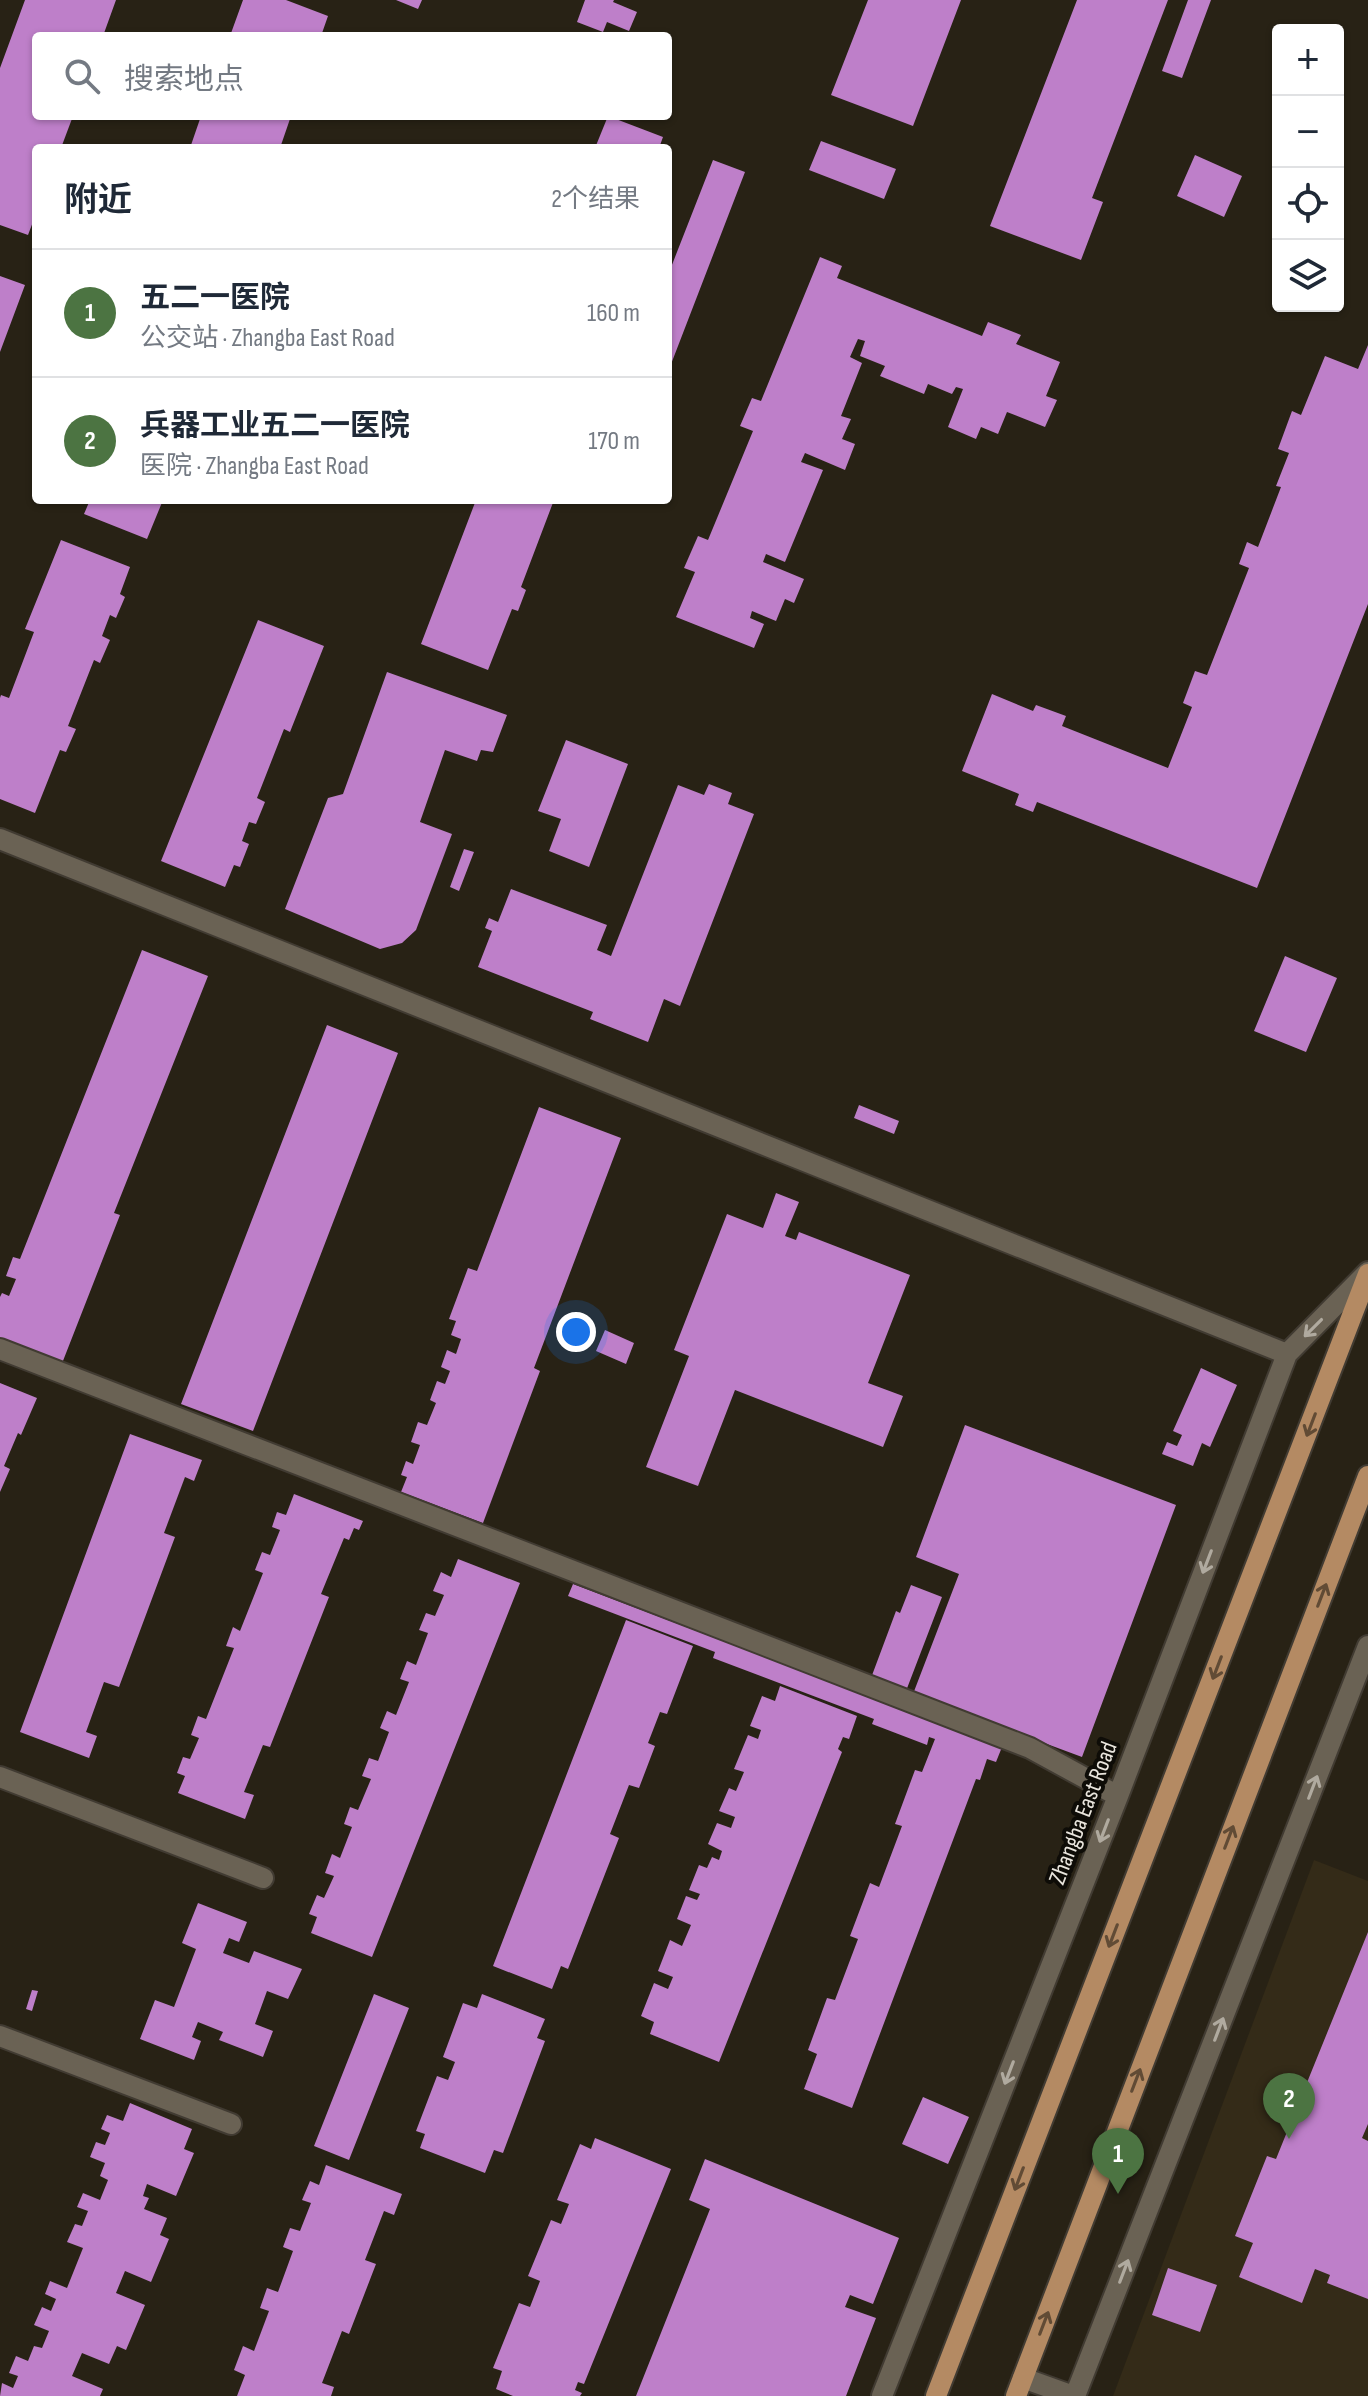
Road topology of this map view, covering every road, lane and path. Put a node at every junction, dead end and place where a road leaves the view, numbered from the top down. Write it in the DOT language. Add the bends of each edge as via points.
graph roads {
  1 [pos="0,839"];
  2 [pos="1368,1273"];
  3 [pos="0,1349"];
  4 [pos="1287,1354"];
  5 [pos="1368,1476"];
  6 [pos="1368,1646"];
  7 [pos="0,1777"];
  8 [pos="1118,1796"];
  9 [pos="263,1878"];
  10 [pos="0,2036"];
  11 [pos="231,2124"];
  12 [pos="1019,2387"];
  13 [pos="882,2396"];
  14 [pos="936,2396"];
  15 [pos="1074,2396"];
  1 -- 4 [label="street"];
  2 -- 4 [label="street, Zhangba East Road, one-way"];
  2 -- 14 [label="main road, Zhangba East Road, one-way"];
  3 -- 8 [label="street" via="1030,1748"];
  4 -- 8 [label="street, Zhangba East Road, one-way"];
  12 -- 5 [label="main road, one-way"];
  15 -- 6 [label="street, one-way"];
  7 -- 9 [label="street"];
  8 -- 13 [label="street, Zhangba East Road, one-way"];
  10 -- 11 [label="street"];
  12 -- 15 [label="street"];
}
